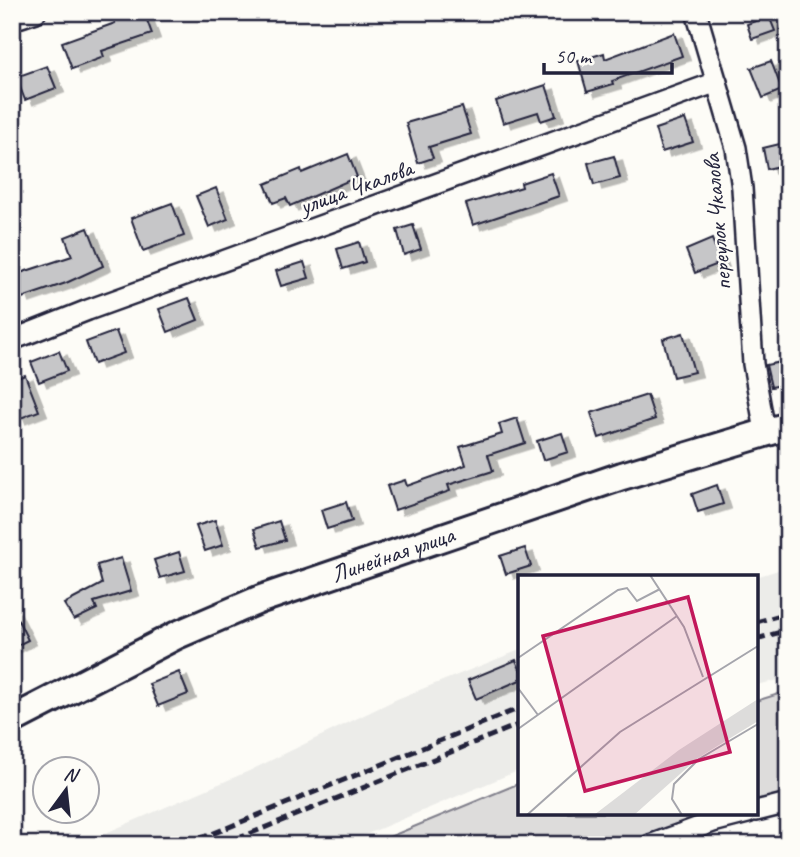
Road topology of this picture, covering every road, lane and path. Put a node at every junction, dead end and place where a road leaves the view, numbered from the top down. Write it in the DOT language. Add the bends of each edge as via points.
graph roads {
  1 [pos="36,12"];
  2 [pos="696,12"];
  3 [pos="12,20"];
  4 [pos="717,82"];
  5 [pos="12,340"];
  6 [pos="776,429"];
  7 [pos="12,720"];
  8 [pos="788,803"];
  9 [pos="758,810"];
  10 [pos="740,815"];
  11 [pos="650,845"];
  1 -- 3 [label="street"];
  2 -- 4 [label="street, переулок Чкалова"];
  4 -- 5 [label="street, улица Чкалова"];
  4 -- 6 [label="street, переулок Чкалова" via="742,188 753,364"];
  6 -- 7 [label="main road, Линейная улица" via="609,480 261,599 177,635"];
  8 -- 9 [label="street"];
  10 -- 11 [label="street"];
}
